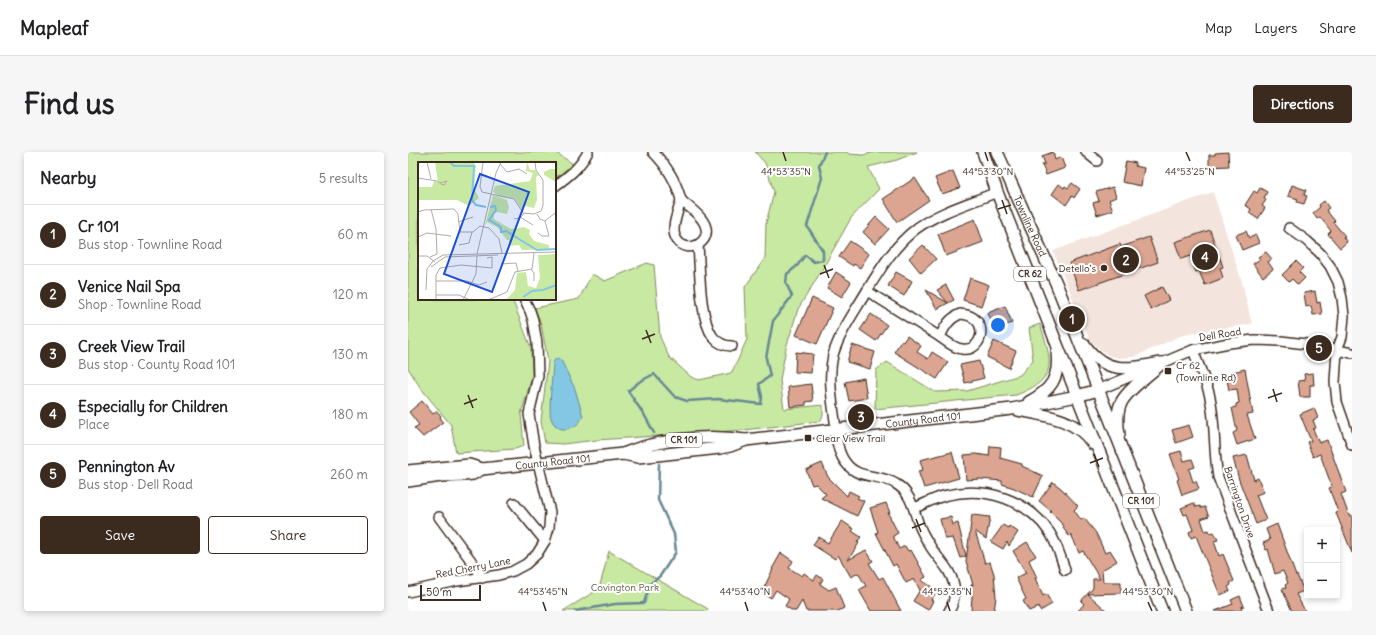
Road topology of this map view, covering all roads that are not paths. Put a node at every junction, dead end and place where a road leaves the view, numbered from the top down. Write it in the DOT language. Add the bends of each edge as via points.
graph roads {
  1 [pos="588,152"];
  2 [pos="653,152"];
  3 [pos="983,152"];
  4 [pos="996,152"];
  5 [pos="1086,152"];
  6 [pos="1097,161"];
  7 [pos="556,185"];
  8 [pos="997,192"];
  9 [pos="681,200"];
  10 [pos="1289,228"];
  11 [pos="698,245"];
  12 [pos="867,291"];
  13 [pos="524,300"];
  14 [pos="1074,329"];
  15 [pos="940,337"];
  16 [pos="1055,337"];
  17 [pos="732,346"];
  18 [pos="1193,350"];
  19 [pos="1337,350"];
  20 [pos="1352,352"];
  21 [pos="1162,363"];
  22 [pos="1098,390"];
  23 [pos="1078,396"];
  24 [pos="1012,409"];
  25 [pos="836,429"];
  26 [pos="1352,445"];
  27 [pos="1101,456"];
  28 [pos="1124,456"];
  29 [pos="539,463"];
  30 [pos="482,469"];
  31 [pos="408,471"];
  32 [pos="408,481"];
  33 [pos="514,502"];
  34 [pos="914,508"];
  35 [pos="439,517"];
  36 [pos="545,541"];
  37 [pos="1065,570"];
  38 [pos="482,578"];
  39 [pos="408,592"];
  40 [pos="949,611"];
  41 [pos="1162,611"];
  42 [pos="1186,611"];
  43 [pos="1269,611"];
  1 -- 7 [label="street" via="574,172"];
  2 -- 9 [label="street" via="672,175"];
  3 -- 8 [label="main road, Townline Road / CR 62"];
  4 -- 14 [label="main road, Townline Road / CR 62" via="1056,283"];
  5 -- 6 [label="street"];
  8 -- 12 [label="street" via="934,218 918,228 890,254"];
  8 -- 16 [label="main road, Townline Road / CR 62"];
  9 -- 11 [label="street" via="706,226 704,241"];
  9 -- 11 [label="street" via="674,228 675,235 684,246"];
  10 -- 19 [label="street" via="1320,253 1338,282 1344,316 1342,337"];
  11 -- 17 [label="street" via="703,310 707,323 713,337 721,344"];
  12 -- 15 [label="street"];
  12 -- 25 [label="street" via="839,337 833,356 830,375"];
  13 -- 29 [label="street, Red Cherry Lane" via="533,320 537,343 538,376 529,414"];
  14 -- 21 [label="main road" via="1088,350 1104,363 1124,369"];
  14 -- 22 [label="main road, Townline Road / CR 62"];
  15 -- 15 [label="street" via="947,324 960,314 976,319 982,332 975,346 969,349 954,346"];
  16 -- 23 [label="main road, Townline Road / CR 62"];
  16 -- 24 [label="main road" via="1058,365 1053,382 1041,396"];
  18 -- 19 [label="street, Dell Road" via="1254,340 1287,341"];
  18 -- 21 [label="street, Dell Road"];
  18 -- 43 [label="street, Barrington Drive" via="1210,394 1218,477"];
  19 -- 20 [label="street, Dell Road"];
  19 -- 26 [label="street" via="1337,402"];
  21 -- 22 [label="street, Dell Road"];
  21 -- 28 [label="main road" via="1122,402 1118,431"];
  22 -- 23 [label="main road, County Road 101 / CR 101"];
  22 -- 28 [label="main road, CR 101 / CR 101"];
  23 -- 24 [label="main road, County Road 101 / CR 101"];
  23 -- 27 [label="main road, CR 101"];
  24 -- 25 [label="main road, County Road 101 / CR 101"];
  24 -- 27 [label="main road, CR 101" via="1066,422 1091,440"];
  25 -- 29 [label="main road, County Road 101 / CR 101" via="746,440 719,437 680,440 639,448 623,454"];
  25 -- 34 [label="street" via="838,448 848,466 866,476 896,484 911,499"];
  27 -- 41 [label="main road, CR 101"];
  28 -- 42 [label="main road, CR 101 / CR 101"];
  29 -- 30 [label="main road, County Road 101 / CR 101"];
  29 -- 36 [label="street, Red Cherry Lane" via="550,512 550,528"];
  30 -- 31 [label="main road, County Road 101 / CR 101" via="469,464"];
  30 -- 32 [label="main road, County Road 101 / CR 101" via="469,474"];
  33 -- 36 [label="street"];
  34 -- 37 [label="street" via="947,495 963,492 980,491 1013,501 1040,521 1050,534"];
  34 -- 40 [label="street" via="925,537 950,574 954,585 954,596"];
  35 -- 38 [label="street"];
  36 -- 38 [label="street, Red Cherry Lane" via="538,554 513,572"];
  38 -- 39 [label="street, Red Cherry Lane"];
}
